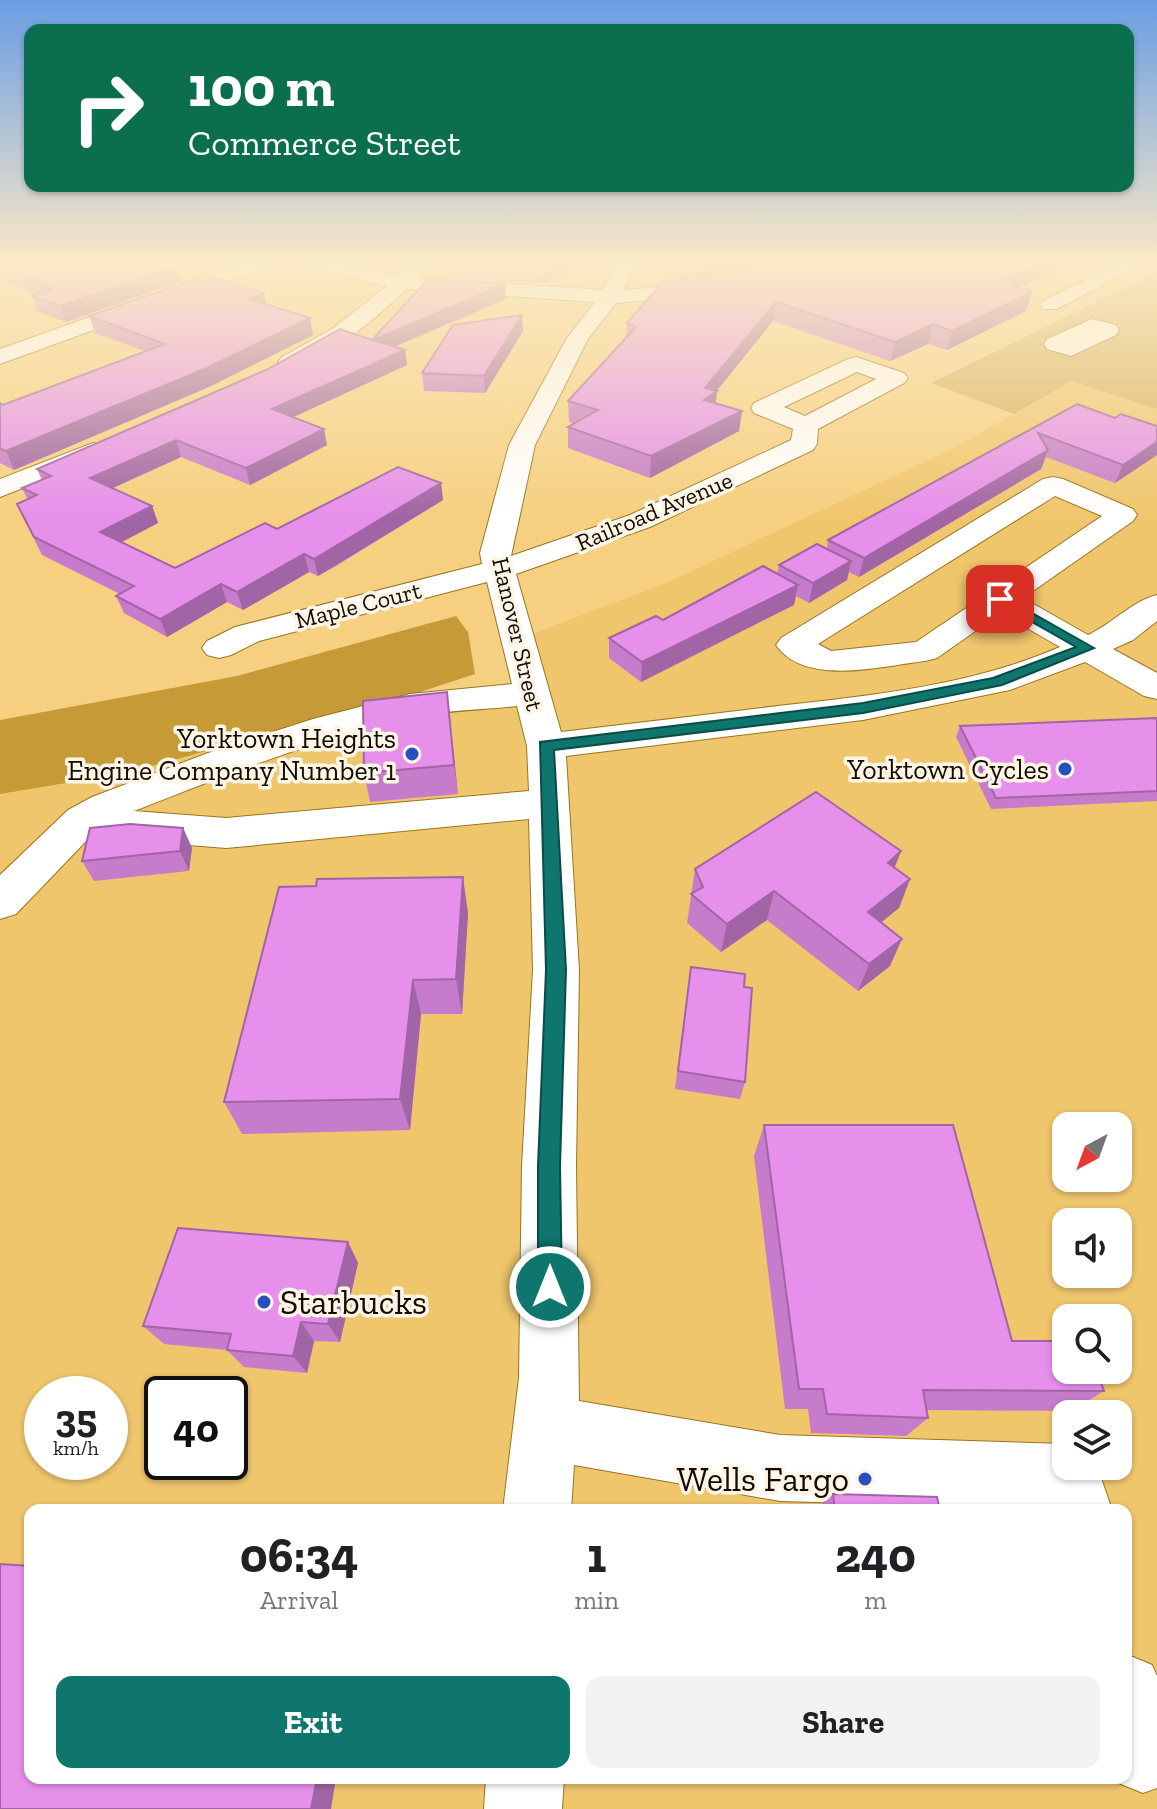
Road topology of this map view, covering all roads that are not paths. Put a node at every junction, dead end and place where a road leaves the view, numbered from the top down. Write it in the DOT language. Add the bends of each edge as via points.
graph roads {
  1 [pos="24,348"];
  2 [pos="313,348"];
  3 [pos="573,348"];
  4 [pos="0,357"];
  5 [pos="271,370"];
  6 [pos="805,434"];
  7 [pos="120,439"];
  8 [pos="0,489"];
  9 [pos="504,522"];
  10 [pos="578,544"];
  11 [pos="500,569"];
  12 [pos="1000,599"];
  13 [pos="1157,605"];
  14 [pos="219,648"];
  15 [pos="1087,648"];
  16 [pos="1157,688"];
  17 [pos="530,693"];
  18 [pos="546,746"];
  19 [pos="549,803"];
  20 [pos="80,822"];
  21 [pos="0,902"];
  22 [pos="547,1428"];
  23 [pos="538,1504"];
  24 [pos="1076,1504"];
  25 [pos="525,1784"];
  26 [pos="523,1809"];
  1 -- 4 [label="street"];
  2 -- 5 [label="street"];
  3 -- 9 [label="street, Hanover Street" via="522,445"];
  6 -- 10 [label="street, Railroad Avenue" via="640,521"];
  7 -- 8 [label="street"];
  9 -- 10 [label="street" via="544,542"];
  9 -- 11 [label="street, Hanover Street" via="495,553"];
  10 -- 11 [label="street, Railroad Avenue"];
  11 -- 14 [label="street, Maple Court" via="247,634"];
  11 -- 17 [label="street, Hanover Street"];
  12 -- 12 [label="street" via="1123,515 1053,485 793,645 826,662 925,651"];
  12 -- 15 [label="street"];
  13 -- 15 [label="street" via="1121,633"];
  15 -- 16 [label="street"];
  15 -- 18 [label="street" via="997,682 863,708"];
  17 -- 18 [label="street, Hanover Street"];
  17 -- 20 [label="street" via="410,706 326,728 222,762"];
  18 -- 19 [label="street, Hanover Street"];
  19 -- 20 [label="street" via="226,833"];
  19 -- 22 [label="street, Hanover Street" via="556,970"];
  20 -- 21 [label="street"];
  22 -- 23 [label="street, Hanover Street"];
  22 -- 24 [label="street" via="780,1468 1069,1477"];
  25 -- 26 [label="street"];
}
